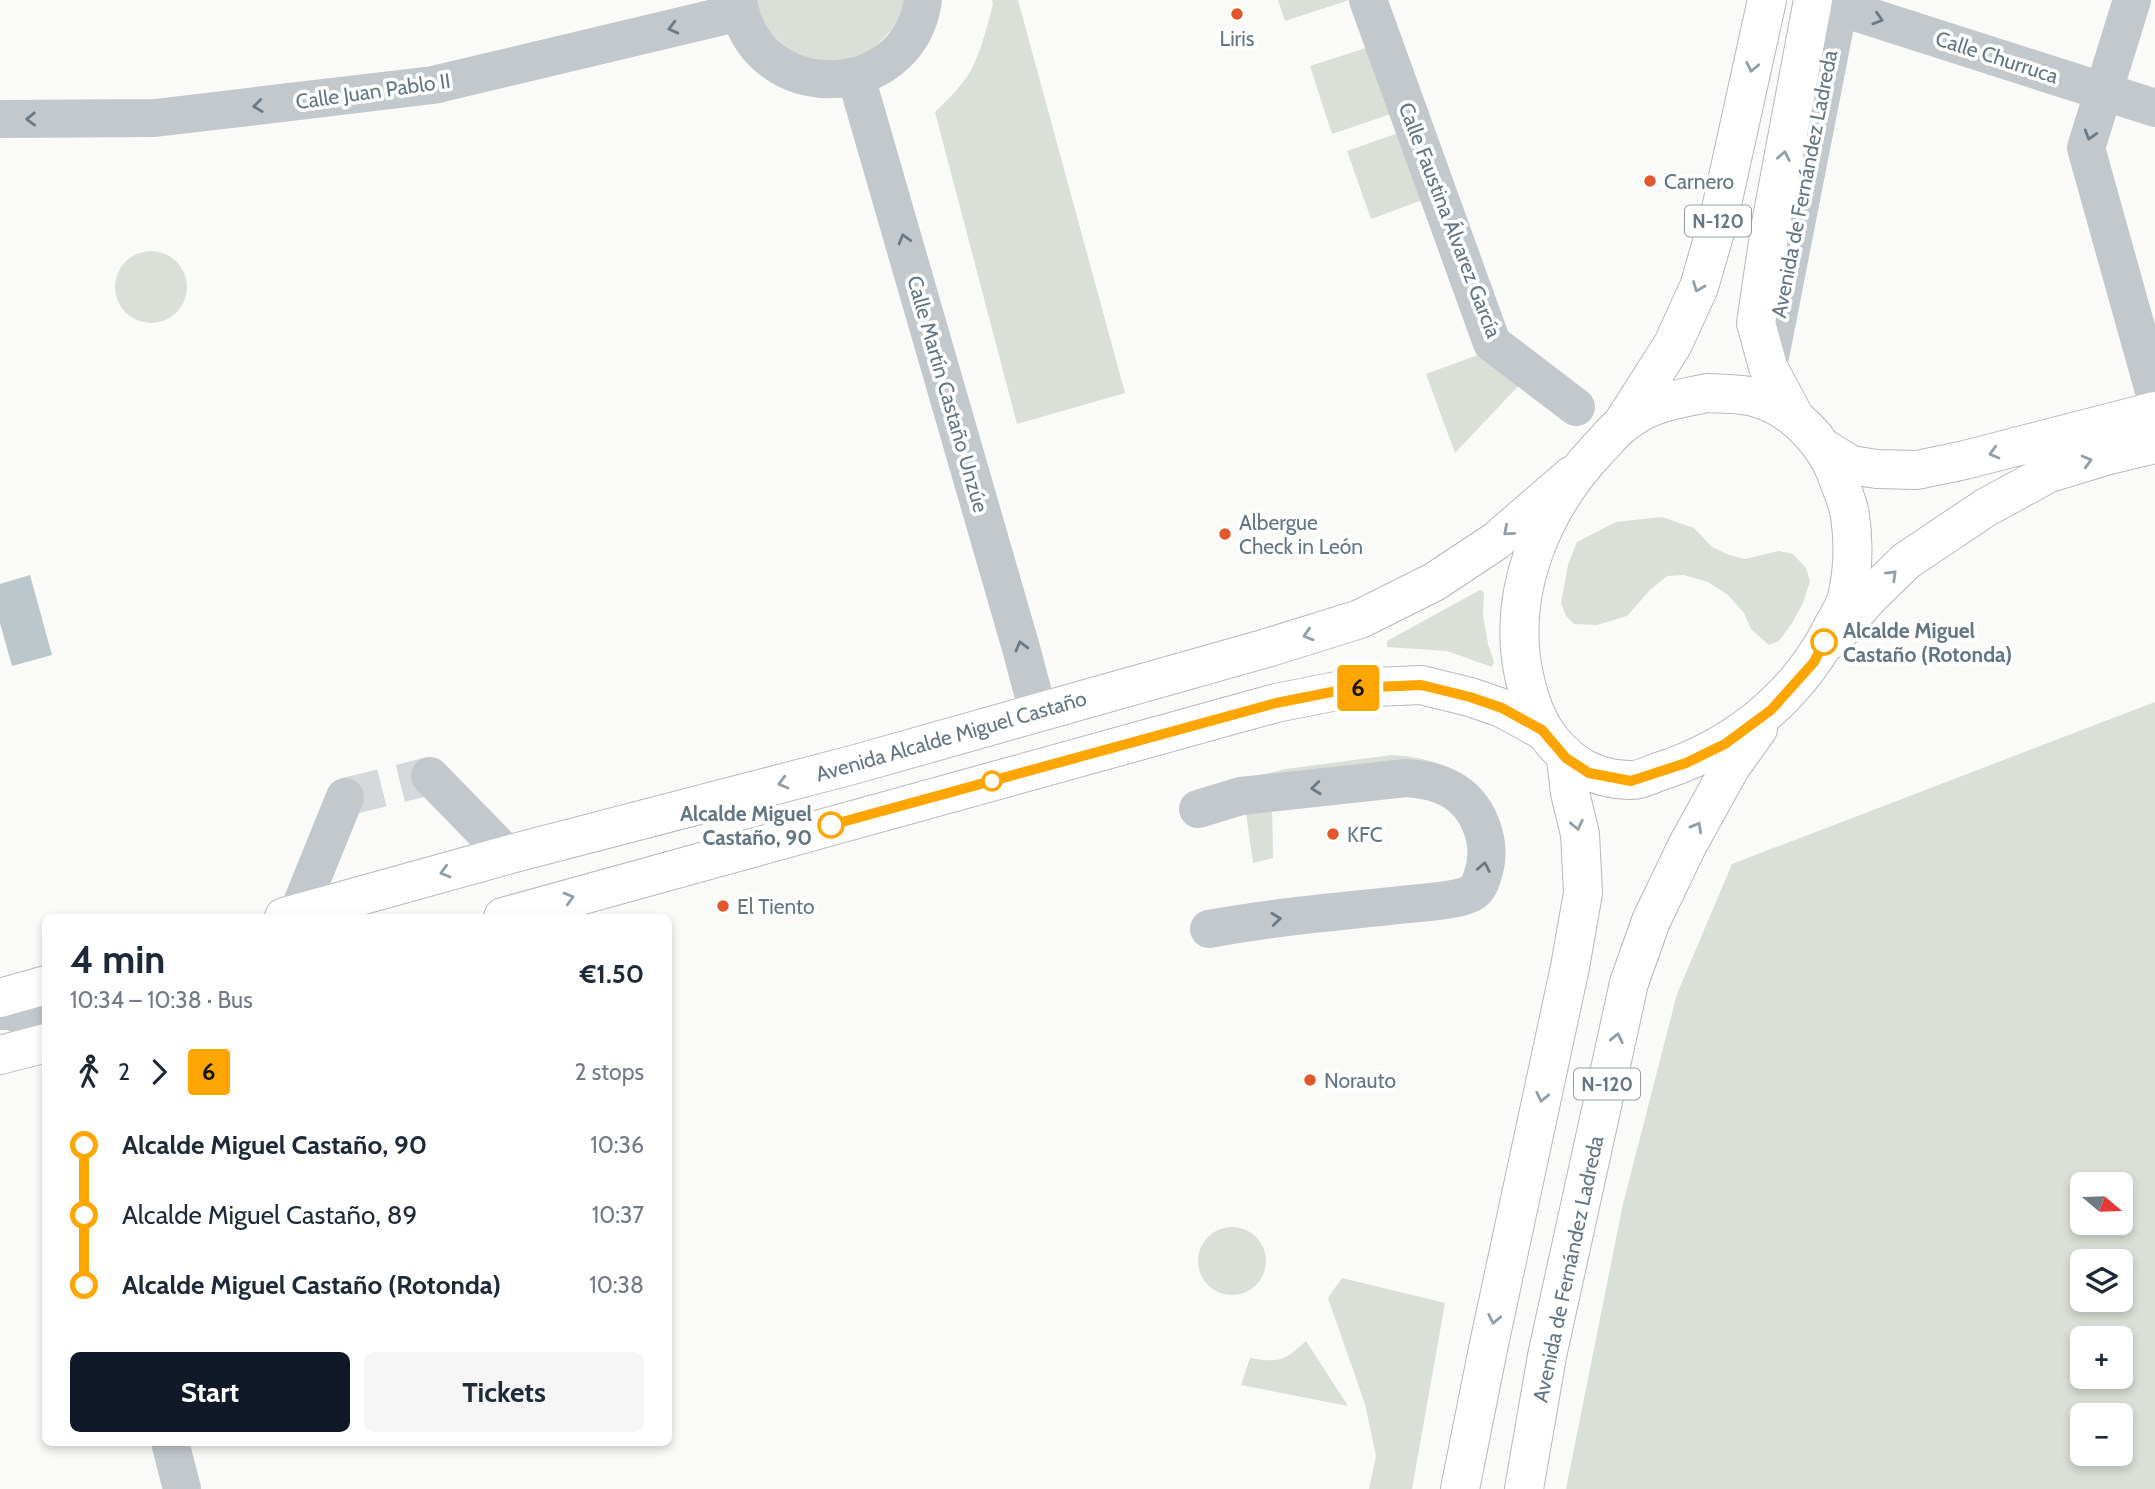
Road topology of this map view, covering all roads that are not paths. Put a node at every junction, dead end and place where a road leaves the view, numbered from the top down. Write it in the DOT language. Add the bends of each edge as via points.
graph roads {
  1 [pos="923,0"];
  2 [pos="1368,0"];
  3 [pos="1767,0"];
  4 [pos="1831,2"];
  5 [pos="2139,5"];
  6 [pos="739,6"];
  7 [pos="856,77"];
  8 [pos="2104,92"];
  9 [pos="2155,108"];
  10 [pos="0,119"];
  11 [pos="2155,395"];
  12 [pos="1576,407"];
  13 [pos="2155,411"];
  14 [pos="1794,416"];
  15 [pos="1622,424"];
  16 [pos="2155,444"];
  17 [pos="1825,449"];
  18 [pos="1578,470"];
  19 [pos="1814,662"];
  20 [pos="1771,710"];
  21 [pos="1038,712"];
  22 [pos="1554,744"];
  23 [pos="430,776"];
  24 [pos="345,797"];
  25 [pos="1198,809"];
  26 [pos="507,855"];
  27 [pos="291,914"];
  28 [pos="295,914"];
  29 [pos="514,914"];
  30 [pos="1209,929"];
  31 [pos="42,986"];
  32 [pos="0,998"];
  33 [pos="0,1011"];
  34 [pos="42,1024"];
  35 [pos="42,1044"];
  36 [pos="0,1055"];
  37 [pos="171,1446"];
  38 [pos="182,1489"];
  39 [pos="1460,1489"];
  40 [pos="1524,1489"];
  1 -- 7 [label="street" via="913,32 898,52"];
  2 -- 12 [label="street, Calle Faustina Álvarez García" via="1492,343"];
  3 -- 15 [label="main road, N-120, one-way" via="1719,218 1699,287 1673,344"];
  4 -- 8 [label="street, Calle Churruca, one-way"];
  14 -- 4 [label="main road, Avenida de Fernández Ladreda, one-way" via="1768,367 1756,323 1770,229"];
  5 -- 8 [label="street"];
  6 -- 7 [label="street" via="749,34 785,69 807,78"];
  6 -- 10 [label="street, Calle Juan Pablo II, one-way" via="433,85 155,118"];
  21 -- 7 [label="street, Calle Martín Castaño Unzúe, one-way"];
  8 -- 9 [label="street, Calle Churruca"];
  8 -- 11 [label="street, one-way" via="2086,148"];
  13 -- 17 [label="main road, one-way" via="1917,470 1851,465"];
  14 -- 15 [label="main road, N-120" via="1757,398 1707,393 1651,405"];
  14 -- 17 [label="main road, N-120"];
  15 -- 18 [label="main road, N-120"];
  19 -- 16 [label="main road, one-way" via="1906,561 1985,508 2049,472"];
  17 -- 19 [label="main road, N-120" via="1850,515 1852,562 1845,602"];
  18 -- 21 [label="main road, Avenida Alcalde Miguel Castaño, one-way" via="1496,541 1434,582 1360,619"];
  18 -- 22 [label="main road, N-120" via="1545,524 1530,561 1518,633 1529,699"];
  19 -- 20 [label="main road, N-120"];
  20 -- 22 [label="main road, N-120" via="1725,744 1631,781 1589,773"];
  40 -- 20 [label="main road, Avenida de Fernández Ladreda / N-120, one-way" via="1547,1356 1629,983 1651,920 1687,846 1730,768"];
  21 -- 26 [label="main road, Avenida Alcalde Miguel Castaño, one-way"];
  29 -- 22 [label="main road, one-way" via="1276,703 1352,688 1421,685 1470,697 1502,708"];
  22 -- 39 [label="main road, N-120, one-way" via="1580,834 1583,893"];
  23 -- 26 [label="street"];
  24 -- 27 [label="street"];
  30 -- 25 [label="street, one-way" via="1471,894 1483,875 1486,844 1475,813 1464,799 1423,779 1241,796"];
  26 -- 28 [label="main road, Avenida Alcalde Miguel Castaño, one-way"];
  31 -- 32 [label="main road"];
  33 -- 34 [label="street"];
  35 -- 36 [label="main road"];
  37 -- 38 [label="street"];
}
